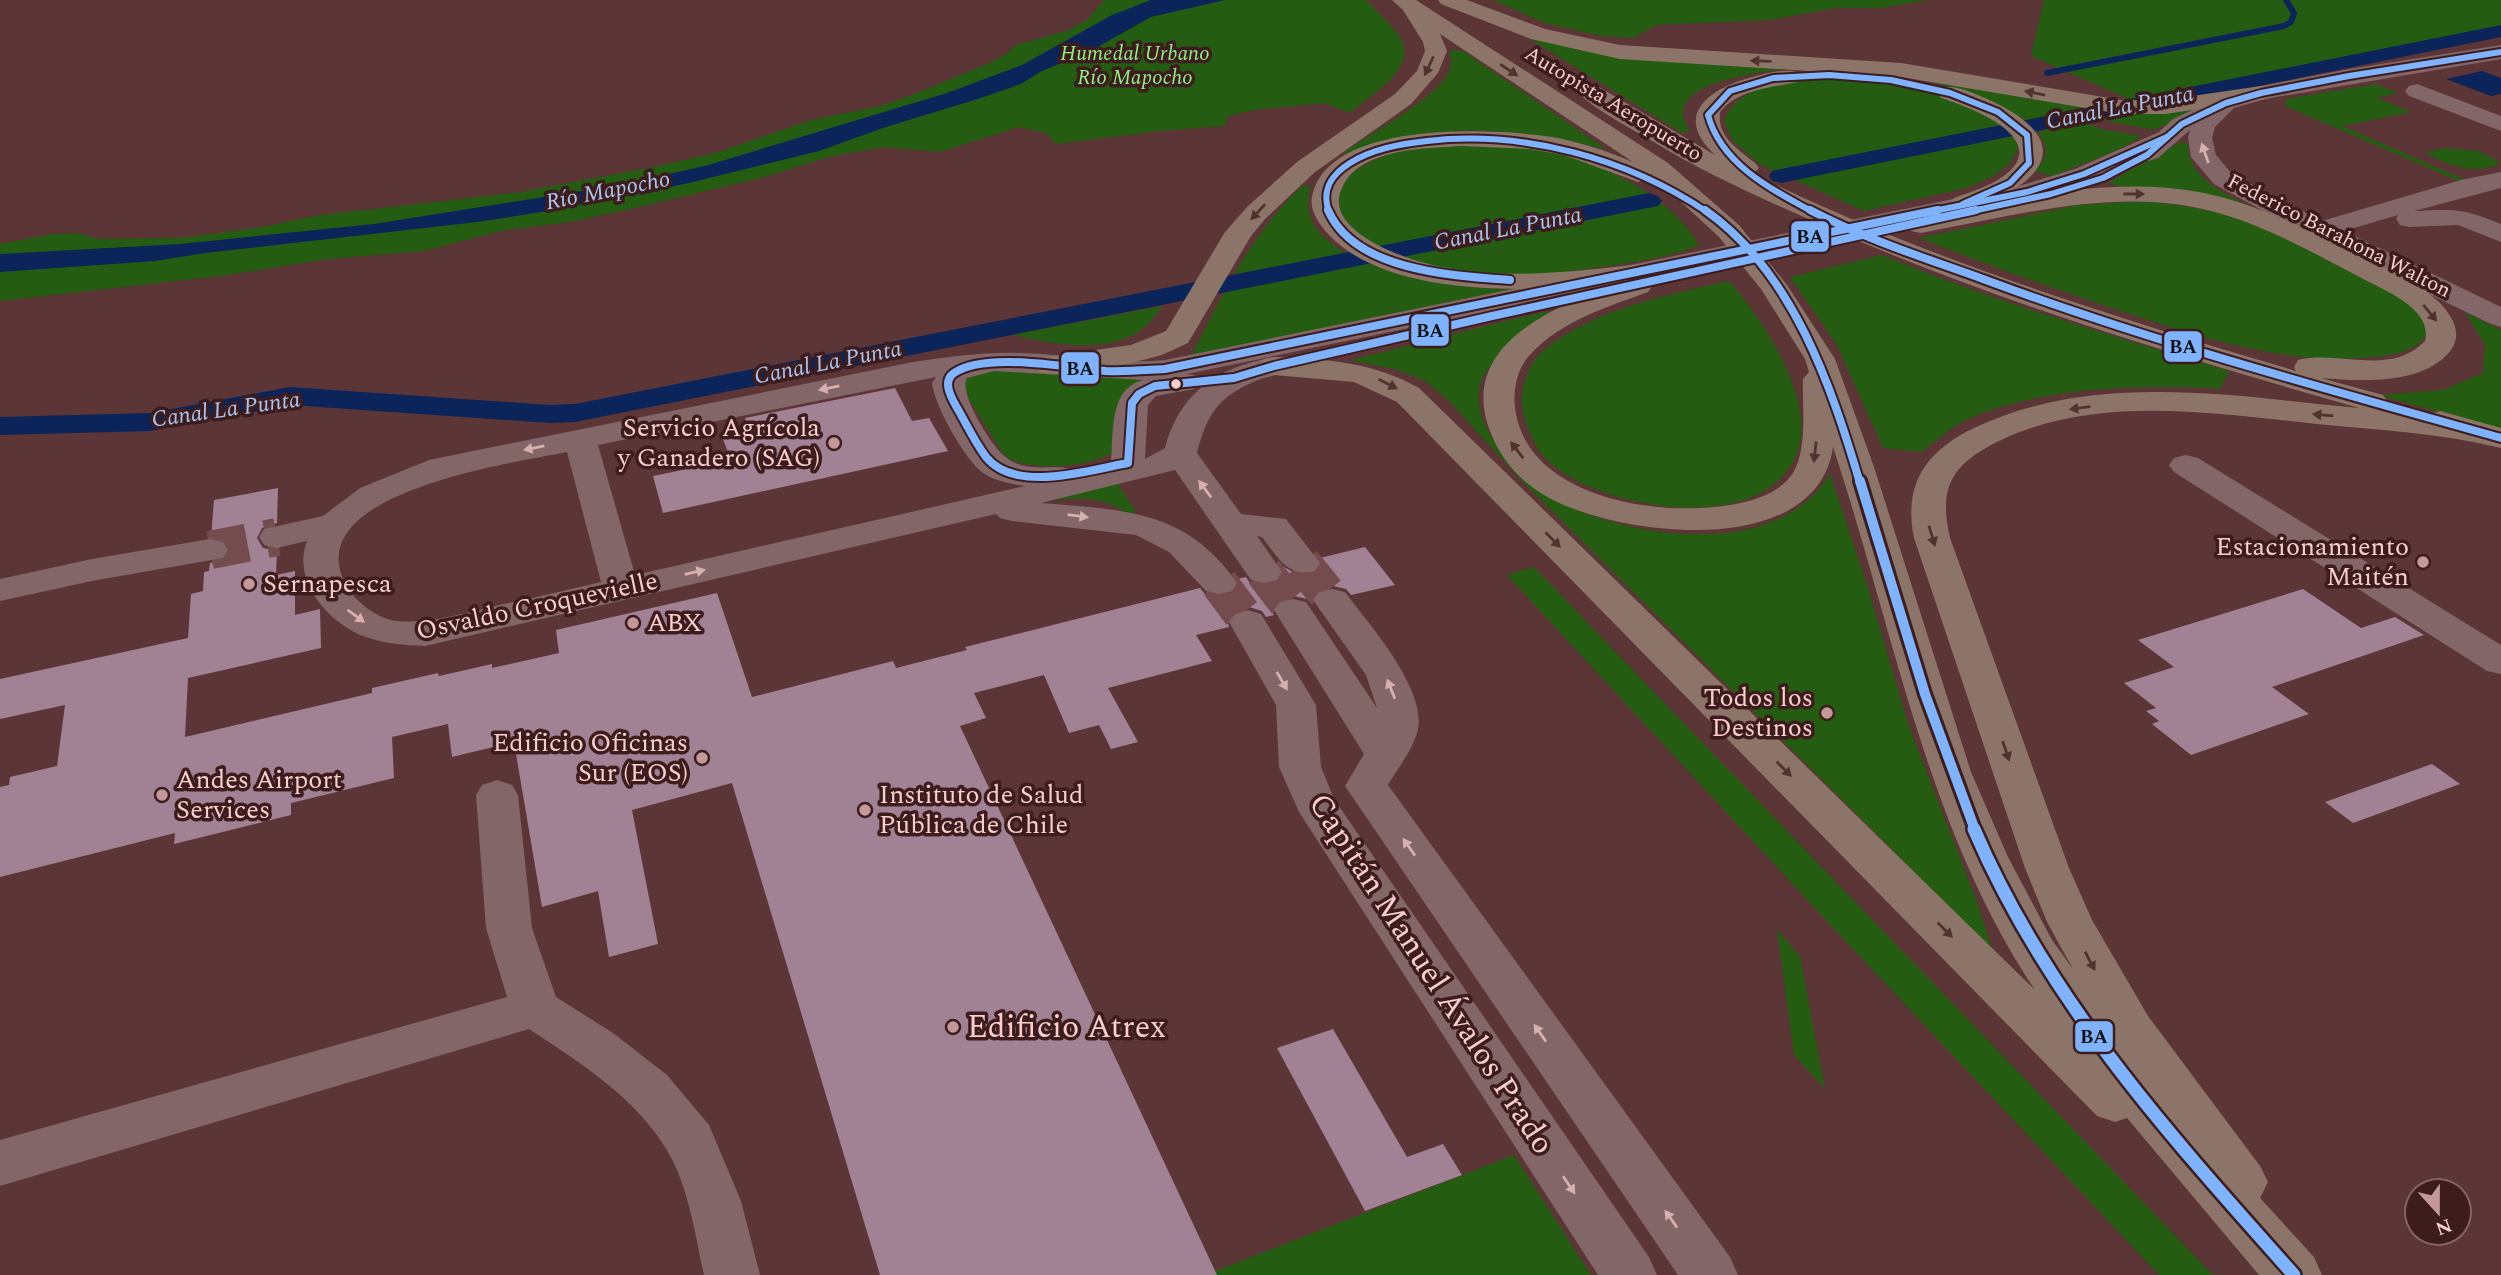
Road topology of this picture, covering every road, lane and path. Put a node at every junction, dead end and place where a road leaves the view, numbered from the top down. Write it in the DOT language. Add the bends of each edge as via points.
graph roads {
  1 [pos="1446,0"];
  2 [pos="1406,3"];
  3 [pos="2501,42"];
  4 [pos="2501,52"];
  5 [pos="1531,54"];
  6 [pos="1565,76"];
  7 [pos="2349,76"];
  8 [pos="2417,91"];
  9 [pos="2261,93"];
  10 [pos="2226,103"];
  11 [pos="2501,124"];
  12 [pos="2167,137"];
  13 [pos="2501,180"];
  14 [pos="1963,204"];
  15 [pos="1823,216"];
  16 [pos="1720,222"];
  17 [pos="2348,222"];
  18 [pos="1921,225"];
  19 [pos="2319,230"];
  20 [pos="2501,234"];
  21 [pos="1645,278"];
  22 [pos="2076,312"];
  23 [pos="2501,318"];
  24 [pos="1820,359"];
  25 [pos="969,364"];
  26 [pos="1050,365"];
  27 [pos="1274,366"];
  28 [pos="913,371"];
  29 [pos="1228,381"];
  30 [pos="2465,428"];
  31 [pos="2501,438"];
  32 [pos="580,439"];
  33 [pos="1182,443"];
  34 [pos="1128,463"];
  35 [pos="2186,465"];
  36 [pos="987,504"];
  37 [pos="336,524"];
  38 [pos="1231,524"];
  39 [pos="277,537"];
  40 [pos="210,550"];
  41 [pos="1302,563"];
  42 [pos="1264,572"];
  43 [pos="1219,583"];
  44 [pos="621,589"];
  45 [pos="0,590"];
  46 [pos="1332,600"];
  47 [pos="1293,610"];
  48 [pos="1248,622"];
  49 [pos="2501,662"];
  50 [pos="1375,769"];
  51 [pos="497,795"];
  52 [pos="1314,802"];
  53 [pos="535,1008"];
  54 [pos="0,1163"];
  55 [pos="732,1275"];
  56 [pos="1629,1275"];
  57 [pos="1710,1275"];
  58 [pos="2293,1275"];
  59 [pos="2315,1275"];
  1 -- 5 [label="highway, Autopista Aeropuerto"];
  9 -- 1 [label="highway, one-way" via="2143,107 1901,70 1592,48 1528,31"];
  2 -- 16 [label="highway, Autopista Aeropuerto, one-way" via="1659,168"];
  2 -- 26 [label="highway, one-way" via="1434,42 1436,51 1427,73 1403,99 1273,195 1238,232 1184,329 1165,344 1132,354"];
  3 -- 7 [label="street" via="2372,67"];
  4 -- 7 [label="street"];
  6 -- 15 [label="highway, Autopista Aeropuerto" via="1692,153"];
  7 -- 9 [label="street"];
  8 -- 11 [label="street"];
  9 -- 10 [label="street"];
  10 -- 12 [label="street" via="2200,113"];
  19 -- 10 [label="street, Federico Barahona Walton, one-way" via="2244,191 2211,168 2200,138 2203,125"];
  12 -- 14 [label="street" via="2063,182"];
  12 -- 18 [label="street" via="2147,155 2103,178"];
  13 -- 17 [label="street"];
  14 -- 15 [label="highway" via="2022,172 2032,158 2017,127 1980,104 1945,92 1867,77 1821,75 1776,78 1743,86 1720,98 1708,112 1713,139 1747,169"];
  14 -- 21 [label="street"];
  15 -- 22 [label="highway, Autopista Aeropuerto"];
  16 -- 21 [label="highway" via="1637,173 1573,149 1515,139 1433,139 1395,146 1363,157 1329,182 1324,203 1327,214 1342,233 1379,255 1443,274 1497,279"];
  16 -- 24 [label="highway, Autopista Aeropuerto" via="1773,285"];
  17 -- 19 [label="street"];
  17 -- 20 [label="street" via="2462,217"];
  18 -- 21 [label="street"];
  18 -- 22 [label="highway, one-way" via="2099,195 2153,194 2202,201 2247,214 2381,276 2428,308 2437,318 2442,340 2436,349 2410,363 2389,369 2339,370 2293,365"];
  19 -- 23 [label="street, Federico Barahona Walton"];
  24 -- 21 [label="highway, one-way" via="1813,466 1798,489 1785,498 1749,513 1703,520 1626,515 1588,504 1543,479 1522,457 1501,422 1498,391 1514,354 1537,333"];
  21 -- 26 [label="street, Osvaldo Croquevielle" via="1165,369 1123,372"];
  21 -- 27 [label="street"];
  22 -- 30 [label="highway, Autopista Aeropuerto"];
  24 -- 58 [label="highway, Autopista Aeropuerto" via="1950,772 2014,912 2109,1061"];
  25 -- 26 [label="street, Osvaldo Croquevielle"];
  25 -- 28 [label="street, Osvaldo Croquevielle"];
  25 -- 34 [label="street" via="948,378 949,392 996,467 1046,478"];
  27 -- 29 [label="street"];
  27 -- 58 [label="highway, one-way" via="1362,373 1408,395"];
  28 -- 32 [label="street, Osvaldo Croquevielle, one-way"];
  28 -- 36 [label="street"];
  29 -- 33 [label="street" via="1202,400 1188,421"];
  29 -- 34 [label="street" via="1174,382 1139,394 1132,403"];
  30 -- 31 [label="highway, Autopista Aeropuerto"];
  30 -- 59 [label="highway, one-way" via="2244,407 2148,404 2078,408 2022,419 1981,436 1952,455 1929,490 1927,521 1932,538 2070,922 2131,1030"];
  32 -- 37 [label="street, Osvaldo Croquevielle, one-way" via="429,470 379,493"];
  32 -- 44 [label="street"];
  33 -- 34 [label="street"];
  33 -- 36 [label="street, Osvaldo Croquevielle" via="1159,466"];
  38 -- 33 [label="street, one-way"];
  35 -- 49 [label="street"];
  36 -- 43 [label="street, one-way" via="1013,512 1119,522 1168,535"];
  44 -- 36 [label="street, Osvaldo Croquevielle, one-way"];
  37 -- 39 [label="street"];
  37 -- 44 [label="street, Osvaldo Croquevielle, one-way" via="320,552 321,573 330,592 371,626 396,634 425,634"];
  38 -- 41 [label="street" via="1273,527"];
  38 -- 42 [label="street"];
  40 -- 45 [label="street"];
  50 -- 46 [label="street, one-way" via="1397,733 1394,696 1385,674"];
  47 -- 50 [label="street, Capitán Manuel Ávalos Prado"];
  48 -- 52 [label="street, Capitán Manuel Ávalos Prado, one-way" via="1296,705 1300,768"];
  50 -- 52 [label="street"];
  57 -- 50 [label="street, Capitán Manuel Ávalos Prado, one-way"];
  51 -- 53 [label="street" via="509,928"];
  52 -- 56 [label="street, Capitán Manuel Ávalos Prado, one-way"];
  53 -- 54 [label="street"];
  53 -- 55 [label="street" via="596,1047 649,1090 690,1141 713,1201"];
}
